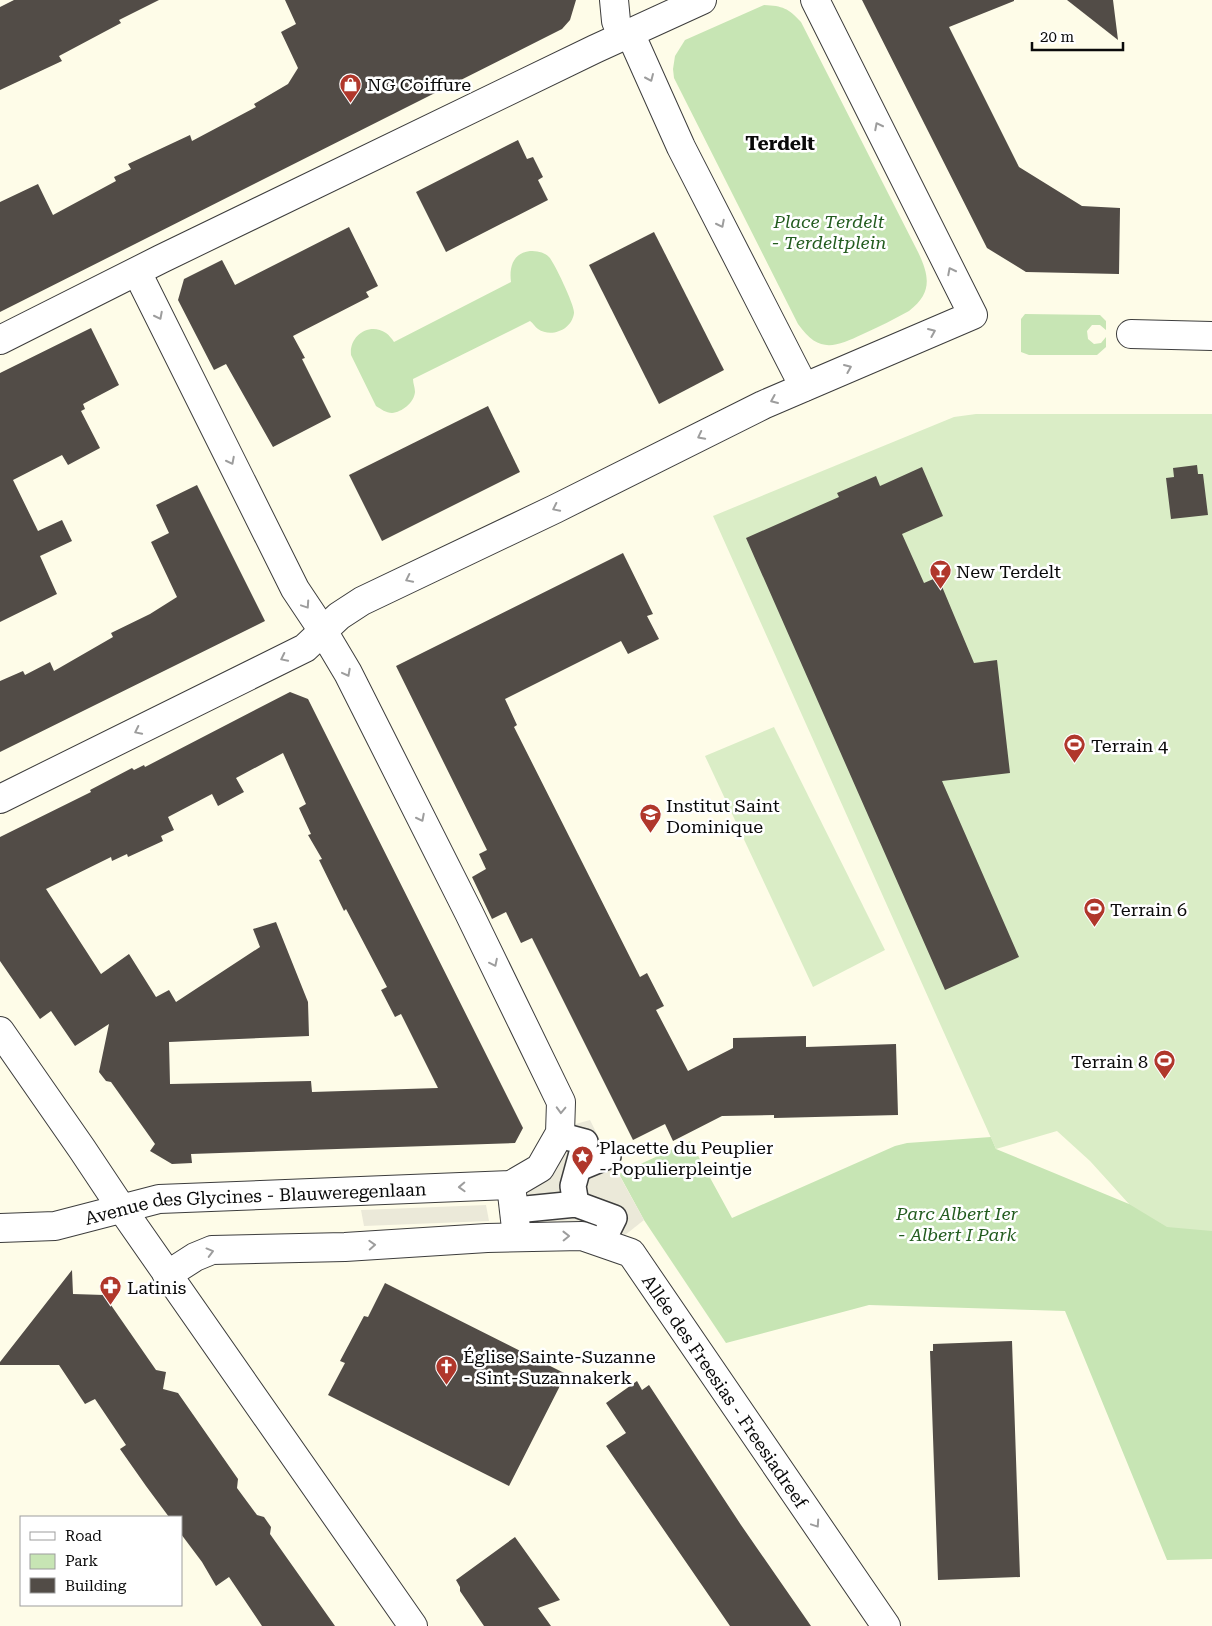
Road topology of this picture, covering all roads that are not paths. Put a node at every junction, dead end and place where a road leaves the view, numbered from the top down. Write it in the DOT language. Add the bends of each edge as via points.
graph roads {
  1 [pos="614,0"];
  2 [pos="702,0"];
  3 [pos="815,0"];
  4 [pos="626,35"];
  5 [pos="136,272"];
  6 [pos="1131,334"];
  7 [pos="1212,336"];
  8 [pos="0,340"];
  9 [pos="804,387"];
  10 [pos="323,631"];
  11 [pos="0,799"];
  12 [pos="0,1031"];
  13 [pos="570,1138"];
  14 [pos="608,1156"];
  15 [pos="579,1168"];
  16 [pos="511,1185"];
  17 [pos="576,1204"];
  18 [pos="122,1209"];
  19 [pos="526,1209"];
  20 [pos="0,1228"];
  21 [pos="609,1228"];
  22 [pos="517,1237"];
  23 [pos="168,1275"];
  24 [pos="413,1626"];
  25 [pos="886,1626"];
  1 -- 4 [label="street" via="616,21"];
  2 -- 4 [label="street"];
  9 -- 3 [label="street, one-way" via="973,315"];
  4 -- 5 [label="street"];
  4 -- 9 [label="street, one-way"];
  5 -- 8 [label="street"];
  5 -- 10 [label="street, one-way" via="295,588"];
  6 -- 7 [label="street"];
  9 -- 10 [label="street, one-way" via="763,404 362,601"];
  10 -- 11 [label="street, one-way" via="305,648"];
  10 -- 16 [label="street, one-way" via="352,681 561,1102 560,1133 540,1168"];
  12 -- 18 [label="street"];
  13 -- 15 [label="street" via="585,1142"];
  14 -- 15 [label="street"];
  15 -- 17 [label="street" via="573,1186"];
  16 -- 18 [label="street, Avenue des Glycines - Blauweregenlaan, one-way" via="159,1199"];
  16 -- 22 [label="street"];
  17 -- 19 [label="street"];
  17 -- 21 [label="street" via="614,1218"];
  18 -- 20 [label="street, Avenue des Glycines - Blauweregenlaan" via="55,1226"];
  18 -- 23 [label="street"];
  23 -- 22 [label="street, one-way" via="212,1250"];
  22 -- 25 [label="street, Allée des Freesias - Freesiadreef, one-way" via="582,1236 631,1253"];
  23 -- 24 [label="street"];
}
